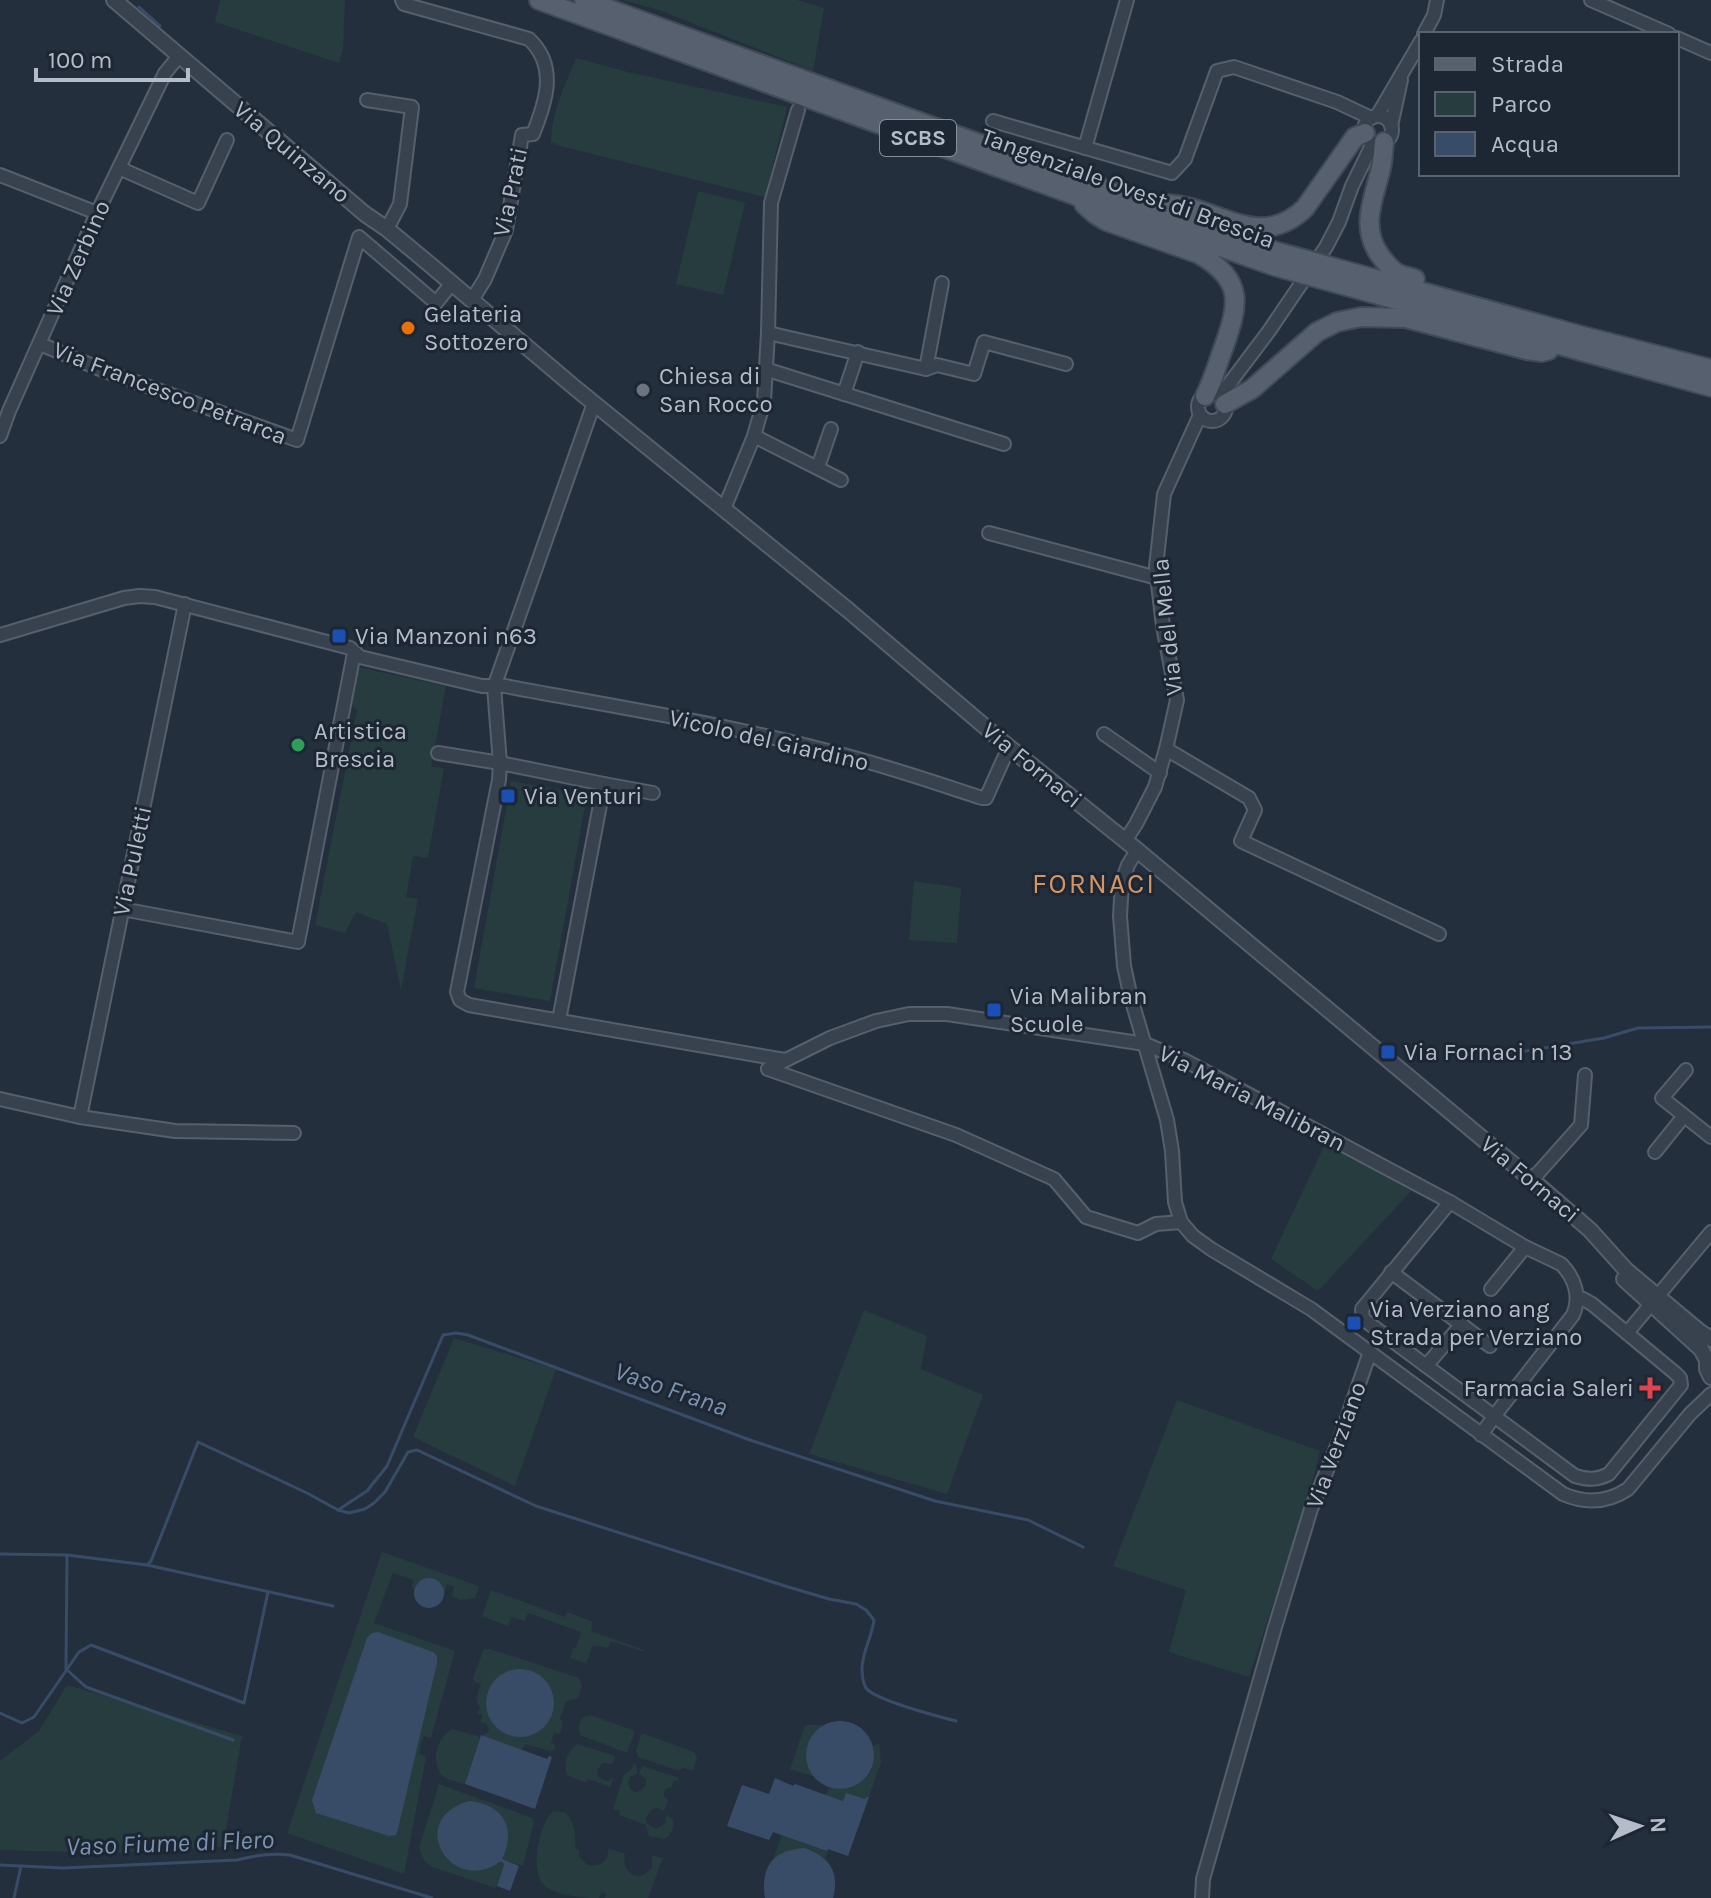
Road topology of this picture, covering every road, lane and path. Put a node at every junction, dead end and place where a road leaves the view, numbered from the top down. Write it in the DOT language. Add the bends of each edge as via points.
graph roads {
  1 [pos="114,0"];
  2 [pos="402,0"];
  3 [pos="539,0"];
  4 [pos="584,0"];
  5 [pos="1127,0"];
  6 [pos="1437,0"];
  7 [pos="1591,0"];
  8 [pos="131,5"];
  9 [pos="1425,32"];
  10 [pos="1664,32"];
  11 [pos="1679,39"];
  12 [pos="1419,44"];
  13 [pos="1711,53"];
  14 [pos="179,56"];
  15 [pos="367,100"];
  16 [pos="798,110"];
  17 [pos="993,121"];
  18 [pos="1375,129"];
  19 [pos="227,140"];
  20 [pos="1085,148"];
  21 [pos="119,168"];
  22 [pos="0,175"];
  23 [pos="1077,196"];
  24 [pos="1145,204"];
  25 [pos="97,213"];
  26 [pos="387,229"];
  27 [pos="1303,266"];
  28 [pos="452,283"];
  29 [pos="942,283"];
  30 [pos="472,300"];
  31 [pos="768,333"];
  32 [pos="1568,340"];
  33 [pos="40,344"];
  34 [pos="858,352"];
  35 [pos="1066,364"];
  36 [pos="765,369"];
  37 [pos="926,369"];
  38 [pos="1711,369"];
  39 [pos="1711,387"];
  40 [pos="844,394"];
  41 [pos="1217,399"];
  42 [pos="594,403"];
  43 [pos="5,409"];
  44 [pos="1200,415"];
  45 [pos="1213,421"];
  46 [pos="831,429"];
  47 [pos="0,436"];
  48 [pos="754,436"];
  49 [pos="1004,444"];
  50 [pos="1182,455"];
  51 [pos="818,467"];
  52 [pos="841,480"];
  53 [pos="724,509"];
  54 [pos="989,533"];
  55 [pos="1157,578"];
  56 [pos="185,604"];
  57 [pos="0,635"];
  58 [pos="354,653"];
  59 [pos="494,687"];
  60 [pos="1104,734"];
  61 [pos="1010,748"];
  62 [pos="1166,749"];
  63 [pos="438,753"];
  64 [pos="500,763"];
  65 [pos="1160,773"];
  66 [pos="604,784"];
  67 [pos="653,793"];
  68 [pos="1125,841"];
  69 [pos="1137,850"];
  70 [pos="122,909"];
  71 [pos="1439,934"];
  72 [pos="559,1020"];
  73 [pos="1145,1044"];
  74 [pos="785,1060"];
  75 [pos="1686,1070"];
  76 [pos="1585,1075"];
  77 [pos="0,1099"];
  78 [pos="1684,1116"];
  79 [pos="80,1117"];
  80 [pos="294,1133"];
  81 [pos="1711,1137"];
  82 [pos="1655,1152"];
  83 [pos="1532,1180"];
  84 [pos="1450,1202"];
  85 [pos="1181,1222"];
  86 [pos="1711,1232"];
  87 [pos="1525,1247"];
  88 [pos="1391,1272"];
  89 [pos="1491,1289"];
  90 [pos="1577,1298"];
  91 [pos="1655,1301"];
  92 [pos="1462,1324"];
  93 [pos="1627,1333"];
  94 [pos="1711,1339"];
  95 [pos="1490,1346"];
  96 [pos="1370,1352"];
  97 [pos="1709,1356"];
  98 [pos="1426,1366"];
  99 [pos="1711,1377"];
  100 [pos="1711,1394"];
  101 [pos="1690,1414"];
  102 [pos="1495,1415"];
  103 [pos="1481,1435"];
  104 [pos="1628,1452"];
  105 [pos="1647,1465"];
  106 [pos="1202,1898"];
  1 -- 8 [label="street, Via Quinzano"];
  2 -- 30 [label="street, Via Prati" via="529,39 544,59 544,106 533,134 522,135 506,230"];
  3 -- 23 [label="main road, Tangenziale Ovest di Brescia / SCBS"];
  4 -- 24 [label="main road, Tangenziale Ovest di Brescia / SCBS"];
  5 -- 20 [label="street"];
  6 -- 9 [label="street"];
  7 -- 10 [label="street"];
  8 -- 14 [label="street, Via Quinzano"];
  11 -- 13 [label="street"];
  12 -- 18 [label="street, Via del Mella"];
  14 -- 21 [label="street, Via Zerbino" via="165,73"];
  14 -- 26 [label="street, Via Quinzano"];
  15 -- 26 [label="street" via="412,107 400,204"];
  16 -- 31 [label="street" via="771,203"];
  17 -- 20 [label="street"];
  18 -- 20 [label="street" via="1337,102 1234,67 1217,71 1185,159 1172,173"];
  18 -- 24 [label="main road" via="1355,137 1305,208 1276,226 1245,227 1185,205"];
  18 -- 32 [label="main road" via="1382,164 1368,221 1375,248 1389,267 1428,283 1543,313 1556,320"];
  18 -- 41 [label="street, Via del Mella" via="1326,247"];
  19 -- 21 [label="street" via="198,203"];
  21 -- 25 [label="street, Via Zerbino"];
  22 -- 25 [label="street"];
  23 -- 27 [label="main road, Tangenziale Ovest di Brescia / SCBS" via="1274,266"];
  23 -- 41 [label="main road" via="1106,221 1199,254 1229,279 1235,299 1233,321 1211,384"];
  24 -- 27 [label="main road, Tangenziale Ovest di Brescia / SCBS"];
  25 -- 33 [label="street, Via Zerbino"];
  26 -- 28 [label="street, Via Quinzano"];
  27 -- 32 [label="main road, Tangenziale Ovest di Brescia / SCBS, bridge"];
  28 -- 30 [label="street, Via Quinzano"];
  28 -- 33 [label="street, Via Francesco Petrarca" via="436,303 359,237 297,440"];
  29 -- 37 [label="street"];
  30 -- 42 [label="street, Via Fornaci"];
  31 -- 34 [label="street"];
  31 -- 36 [label="street"];
  32 -- 38 [label="main road, Tangenziale Ovest di Brescia / SCBS"];
  32 -- 39 [label="main road, Tangenziale Ovest di Brescia / SCBS"];
  32 -- 41 [label="main road" via="1542,352 1406,318 1361,317 1317,332 1252,389"];
  33 -- 43 [label="street, Via Zerbino"];
  34 -- 37 [label="street"];
  34 -- 40 [label="street"];
  35 -- 37 [label="street" via="984,342 974,374 937,365"];
  36 -- 40 [label="street"];
  36 -- 48 [label="street" via="764,401"];
  40 -- 49 [label="street"];
  41 -- 44 [label="street, Via del Mella" via="1199,402"];
  41 -- 45 [label="street, Via del Mella" via="1224,413"];
  42 -- 53 [label="street, Via Fornaci"];
  42 -- 59 [label="street"];
  43 -- 47 [label="street, Via Zerbino"];
  44 -- 45 [label="street"];
  44 -- 50 [label="street, Via del Mella"];
  45 -- 50 [label="street, Via del Mella"];
  46 -- 51 [label="street"];
  48 -- 51 [label="street"];
  48 -- 53 [label="street"];
  50 -- 55 [label="street, Via del Mella" via="1164,494"];
  51 -- 52 [label="street"];
  53 -- 61 [label="street, Via Fornaci"];
  54 -- 55 [label="street"];
  55 -- 62 [label="street, Via del Mella" via="1177,700"];
  56 -- 57 [label="street" via="155,597 124,598"];
  56 -- 58 [label="street"];
  56 -- 70 [label="street, Via Puletti"];
  58 -- 59 [label="street"];
  58 -- 70 [label="street" via="298,942"];
  59 -- 61 [label="street, Vicolo del Giardino" via="821,749 982,798"];
  59 -- 64 [label="street"];
  60 -- 65 [label="street"];
  61 -- 68 [label="street, Via Fornaci"];
  62 -- 65 [label="street, Via del Mella"];
  62 -- 71 [label="street" via="1249,798 1255,810 1241,841"];
  63 -- 64 [label="street"];
  64 -- 66 [label="street"];
  64 -- 72 [label="street" via="457,992 469,1005"];
  65 -- 68 [label="street, Via del Mella"];
  66 -- 67 [label="street"];
  66 -- 72 [label="street"];
  68 -- 69 [label="street, Via Fornaci"];
  69 -- 73 [label="street" via="1122,882 1120,916 1124,966"];
  69 -- 83 [label="street, Via Fornaci"];
  70 -- 79 [label="street, Via Puletti"];
  72 -- 74 [label="street"];
  73 -- 74 [label="street, Via Maria Malibran" via="947,1014 909,1014 864,1025"];
  73 -- 84 [label="street, Via Maria Malibran"];
  73 -- 85 [label="street" via="1167,1120"];
  74 -- 85 [label="street, Via Maria Malibran" via="768,1069 956,1135 1054,1179 1086,1217 1138,1233 1156,1224"];
  75 -- 78 [label="street" via="1662,1098"];
  76 -- 83 [label="street" via="1581,1125"];
  77 -- 79 [label="street"];
  78 -- 81 [label="street"];
  78 -- 82 [label="street"];
  79 -- 80 [label="street" via="175,1131"];
  83 -- 91 [label="street, Via Fornaci" via="1590,1230"];
  84 -- 87 [label="street, Via Maria Malibran"];
  84 -- 88 [label="street"];
  85 -- 96 [label="street, Via Verziano" via="1211,1249 1311,1309"];
  86 -- 91 [label="street"];
  87 -- 89 [label="street"];
  87 -- 90 [label="street, Via Maria Malibran" via="1561,1264"];
  88 -- 92 [label="street"];
  88 -- 98 [label="street" via="1362,1309 1363,1319"];
  90 -- 93 [label="street"];
  90 -- 102 [label="street" via="1573,1315"];
  91 -- 93 [label="street"];
  91 -- 94 [label="street, Via Fornaci"];
  91 -- 97 [label="street, Via Fornaci"];
  92 -- 95 [label="street"];
  92 -- 98 [label="street"];
  93 -- 104 [label="street" via="1675,1373 1681,1385"];
  96 -- 103 [label="street"];
  96 -- 106 [label="street, Via Verziano" via="1311,1509 1203,1879"];
  97 -- 99 [label="street, Via Fornaci"];
  98 -- 102 [label="street"];
  99 -- 101 [label="street"];
  100 -- 101 [label="street"];
  101 -- 105 [label="street"];
  102 -- 103 [label="street"];
  102 -- 104 [label="street" via="1587,1480 1609,1474"];
  103 -- 105 [label="street" via="1563,1494 1585,1501 1614,1498"];
  104 -- 105 [label="street"];
}
